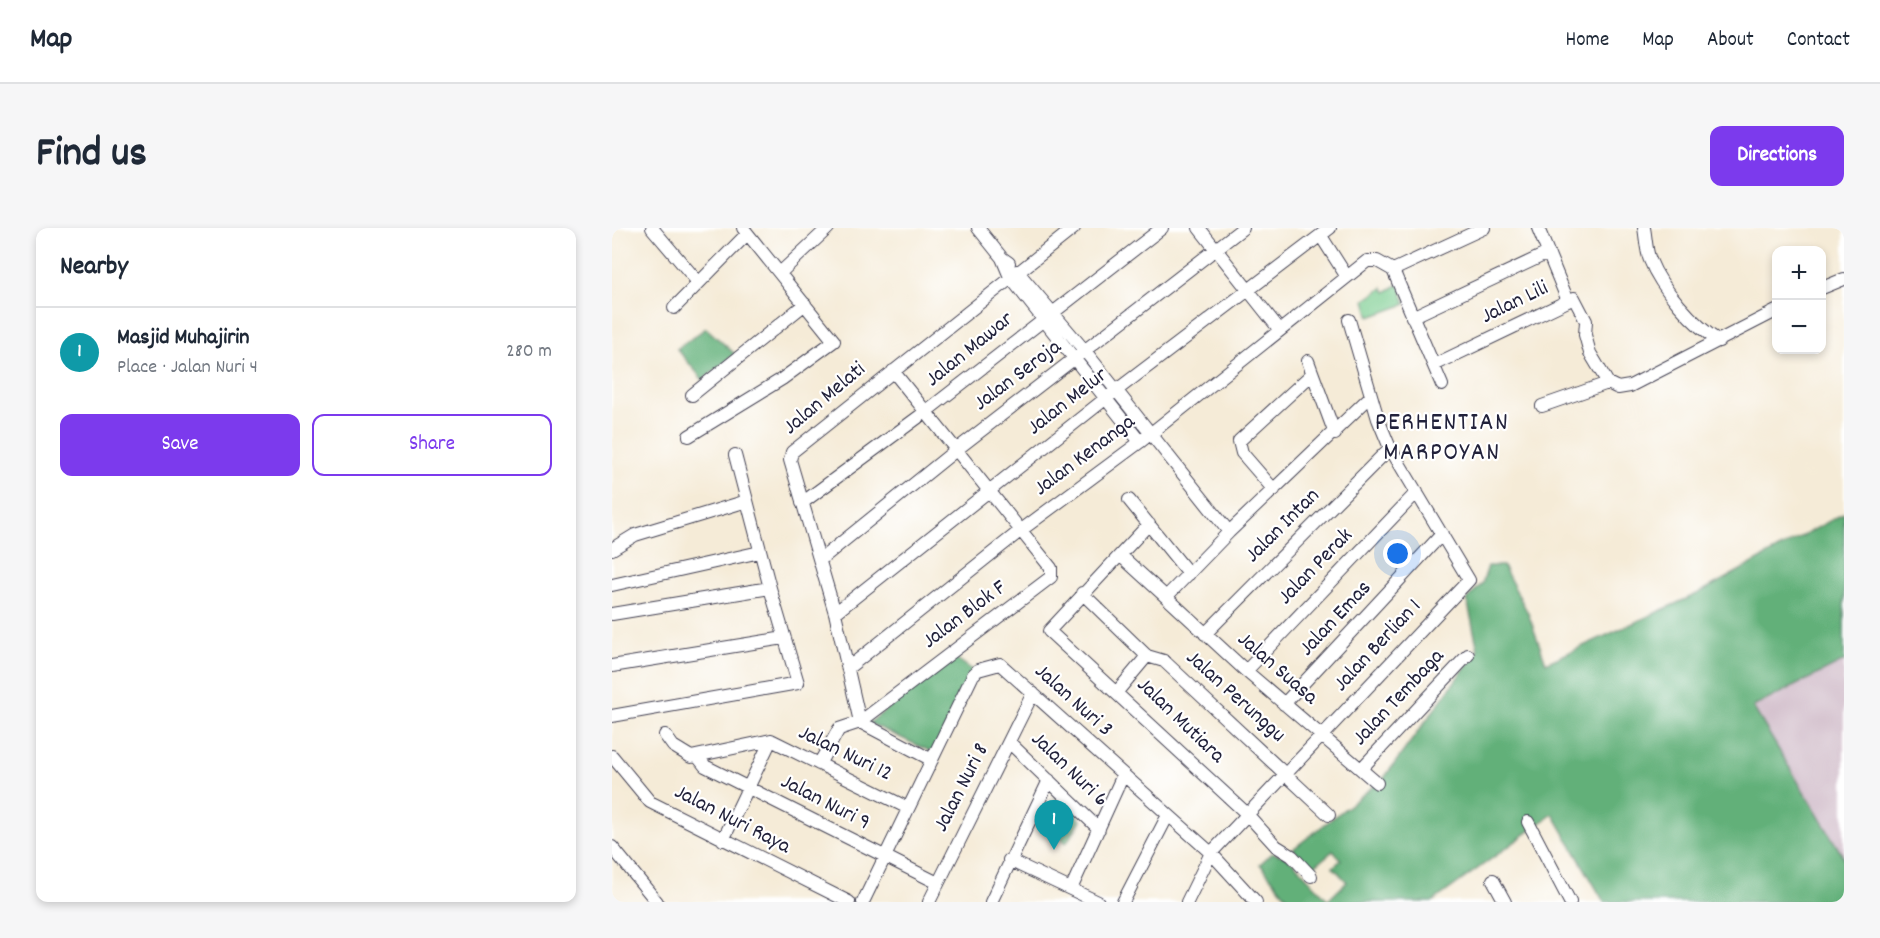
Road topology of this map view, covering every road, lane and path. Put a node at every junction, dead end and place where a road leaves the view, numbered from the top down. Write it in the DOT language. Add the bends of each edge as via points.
graph roads {
  1 [pos="652,228"];
  2 [pos="828,228"];
  3 [pos="978,228"];
  4 [pos="1074,228"];
  5 [pos="1162,228"];
  6 [pos="1198,228"];
  7 [pos="1243,228"];
  8 [pos="1484,228"];
  9 [pos="1538,228"];
  10 [pos="1644,228"];
  11 [pos="745,231"];
  12 [pos="1325,232"];
  13 [pos="1216,250"];
  14 [pos="1548,253"];
  15 [pos="1393,270"];
  16 [pos="780,273"];
  17 [pos="1015,273"];
  18 [pos="1347,277"];
  19 [pos="1844,279"];
  20 [pos="697,281"];
  21 [pos="1826,286"];
  22 [pos="1249,292"];
  23 [pos="1568,301"];
  24 [pos="805,304"];
  25 [pos="674,308"];
  26 [pos="1772,313"];
  27 [pos="1047,316"];
  28 [pos="1412,317"];
  29 [pos="1349,320"];
  30 [pos="1279,329"];
  31 [pos="1719,341"];
  32 [pos="1085,351"];
  33 [pos="1075,360"];
  34 [pos="1308,361"];
  35 [pos="1434,365"];
  36 [pos="892,371"];
  37 [pos="1311,375"];
  38 [pos="1608,383"];
  39 [pos="1442,385"];
  40 [pos="1116,391"];
  41 [pos="692,395"];
  42 [pos="1371,396"];
  43 [pos="1105,399"];
  44 [pos="1542,406"];
  45 [pos="924,413"];
  46 [pos="1335,434"];
  47 [pos="689,436"];
  48 [pos="1145,438"];
  49 [pos="1390,448"];
  50 [pos="956,450"];
  51 [pos="735,455"];
  52 [pos="991,490"];
  53 [pos="1274,490"];
  54 [pos="1417,492"];
  55 [pos="1129,500"];
  56 [pos="747,501"];
  57 [pos="802,502"];
  58 [pos="1149,524"];
  59 [pos="1020,531"];
  60 [pos="1229,532"];
  61 [pos="1442,534"];
  62 [pos="612,549"];
  63 [pos="760,552"];
  64 [pos="1120,555"];
  65 [pos="820,560"];
  66 [pos="1189,574"];
  67 [pos="612,585"];
  68 [pos="770,588"];
  69 [pos="1082,593"];
  70 [pos="1166,597"];
  71 [pos="835,613"];
  72 [pos="612,614"];
  73 [pos="1205,634"];
  74 [pos="784,638"];
  75 [pos="1468,655"];
  76 [pos="1147,656"];
  77 [pos="612,666"];
  78 [pos="848,668"];
  79 [pos="1246,671"];
  80 [pos="1033,693"];
  81 [pos="1116,693"];
  82 [pos="1284,704"];
  83 [pos="612,716"];
  84 [pos="860,722"];
  85 [pos="665,735"];
  86 [pos="1322,736"];
  87 [pos="771,740"];
  88 [pos="1009,741"];
  89 [pos="612,756"];
  90 [pos="698,757"];
  91 [pos="932,760"];
  92 [pos="819,764"];
  93 [pos="1361,769"];
  94 [pos="1286,773"];
  95 [pos="1123,775"];
  96 [pos="1049,780"];
  97 [pos="1377,783"];
  98 [pos="748,788"];
  99 [pos="908,808"];
  100 [pos="1246,813"];
  101 [pos="1168,815"];
  102 [pos="1329,815"];
  103 [pos="1528,822"];
  104 [pos="1099,829"];
  105 [pos="723,840"];
  106 [pos="612,847"];
  107 [pos="1211,853"];
  108 [pos="885,857"];
  109 [pos="1010,861"];
  110 [pos="1311,876"];
  111 [pos="1493,880"];
  112 [pos="938,883"];
  113 [pos="1071,889"];
  114 [pos="654,901"];
  115 [pos="1254,901"];
  116 [pos="849,902"];
  117 [pos="863,902"];
  118 [pos="929,902"];
  119 [pos="991,902"];
  120 [pos="1098,902"];
  121 [pos="1123,902"];
  122 [pos="1187,902"];
  123 [pos="1505,902"];
  124 [pos="1570,902"];
  1 -- 20 [label="street"];
  2 -- 16 [label="street"];
  3 -- 17 [label="street"];
  4 -- 17 [label="street, Jalan Melati"];
  5 -- 27 [label="street, Jalan Mawar"];
  6 -- 13 [label="street"];
  7 -- 13 [label="street, Jalan Seroja"];
  8 -- 15 [label="street"];
  9 -- 14 [label="street, Jalan Lili"];
  10 -- 31 [label="street" via="1649,259 1659,278 1703,331"];
  11 -- 16 [label="street"];
  11 -- 20 [label="street"];
  12 -- 18 [label="street"];
  12 -- 22 [label="street, Jalan Melur"];
  13 -- 22 [label="street"];
  13 -- 32 [label="street, Jalan Seroja"];
  14 -- 23 [label="street, Jalan Lili"];
  14 -- 28 [label="street"];
  15 -- 18 [label="street, Jalan Kenanga" via="1377,261 1367,261"];
  15 -- 28 [label="street"];
  16 -- 24 [label="street"];
  17 -- 27 [label="street"];
  17 -- 36 [label="street, Jalan Melati"];
  18 -- 30 [label="street, Jalan Kenanga"];
  19 -- 21 [label="street"];
  20 -- 25 [label="street"];
  22 -- 30 [label="street"];
  22 -- 40 [label="street, Jalan Melur"];
  23 -- 35 [label="street, Jalan Lili"];
  23 -- 38 [label="street" via="1574,298 1586,321 1590,353"];
  24 -- 41 [label="street"];
  24 -- 47 [label="street" via="834,341 782,379"];
  26 -- 31 [label="street"];
  27 -- 32 [label="street"];
  27 -- 33 [label="street"];
  27 -- 45 [label="street, Jalan Mawar"];
  28 -- 35 [label="street"];
  29 -- 42 [label="street, Jalan Berlian 1"];
  30 -- 48 [label="street, Jalan Kenanga"];
  31 -- 38 [label="street" via="1630,386 1618,388"];
  32 -- 33 [label="street, Jalan Seroja"];
  32 -- 40 [label="street"];
  33 -- 43 [label="street"];
  33 -- 50 [label="street, Jalan Seroja"];
  34 -- 37 [label="street"];
  35 -- 39 [label="street"];
  36 -- 45 [label="street"];
  36 -- 57 [label="street, Jalan Melati" via="792,452 790,460"];
  37 -- 46 [label="street"];
  37 -- 53 [label="street" via="1239,441 1242,453"];
  38 -- 44 [label="street"];
  40 -- 43 [label="street, Jalan Melur"];
  40 -- 48 [label="street"];
  42 -- 46 [label="street"];
  42 -- 49 [label="street, Jalan Berlian 1"];
  43 -- 48 [label="street"];
  43 -- 52 [label="street, Jalan Melur"];
  45 -- 50 [label="street"];
  45 -- 57 [label="street, Jalan Mawar"];
  46 -- 53 [label="street"];
  48 -- 59 [label="street, Jalan Kenanga"];
  48 -- 60 [label="street"];
  49 -- 54 [label="street, Jalan Berlian 1"];
  49 -- 73 [label="street, Jalan Intan"];
  50 -- 52 [label="street"];
  50 -- 65 [label="street, Jalan Seroja"];
  51 -- 56 [label="street"];
  52 -- 59 [label="street"];
  52 -- 71 [label="street, Jalan Melur"];
  53 -- 60 [label="street"];
  54 -- 61 [label="street, Jalan Berlian 1"];
  54 -- 79 [label="street, Jalan Perak"];
  55 -- 58 [label="street"];
  56 -- 62 [label="street" via="635,535"];
  56 -- 63 [label="street"];
  57 -- 65 [label="street, Jalan Melati"];
  58 -- 64 [label="street"];
  58 -- 66 [label="street"];
  59 -- 78 [label="street, Jalan Kenanga"];
  59 -- 84 [label="street, Jalan Blok F" via="1051,568 1051,577"];
  60 -- 66 [label="street"];
  61 -- 82 [label="street, Jalan Emas"];
  61 -- 86 [label="street, Jalan Berlian 1" via="1470,580"];
  63 -- 67 [label="street"];
  63 -- 68 [label="street"];
  64 -- 69 [label="street"];
  64 -- 70 [label="street, Jalan Suasa"];
  65 -- 71 [label="street, Jalan Melati"];
  66 -- 70 [label="street"];
  68 -- 72 [label="street"];
  68 -- 74 [label="street"];
  69 -- 76 [label="street, Jalan Perunggu"];
  69 -- 81 [label="street" via="1049,630"];
  70 -- 73 [label="street, Jalan Suasa"];
  71 -- 78 [label="street, Jalan Melati"];
  73 -- 79 [label="street, Jalan Suasa"];
  74 -- 77 [label="street"];
  74 -- 83 [label="street" via="798,683"];
  75 -- 93 [label="street, Jalan Tembaga"];
  76 -- 81 [label="street, Jalan Mutiara"];
  76 -- 94 [label="street, Jalan Perunggu" via="1164,661"];
  78 -- 84 [label="street, Jalan Melati"];
  79 -- 82 [label="street, Jalan Suasa"];
  80 -- 88 [label="street, Jalan Nuri 8"];
  80 -- 91 [label="street, Jalan Nuri 3" via="1000,664 978,670"];
  80 -- 95 [label="street, Jalan Nuri 3"];
  81 -- 100 [label="street, Jalan Mutiara"];
  82 -- 86 [label="street, Jalan Suasa"];
  84 -- 91 [label="street"];
  84 -- 92 [label="street" via="835,733"];
  85 -- 90 [label="street" via="682,753"];
  86 -- 93 [label="street, Jalan Tembaga"];
  86 -- 94 [label="street, Jalan Berlian 1"];
  87 -- 90 [label="street, Jalan Nuri 12"];
  87 -- 92 [label="street, Jalan Nuri 12"];
  87 -- 98 [label="street"];
  88 -- 96 [label="street, Jalan Nuri 6"];
  88 -- 112 [label="street, Jalan Nuri 8"];
  89 -- 105 [label="street, Jalan Nuri Raya" via="650,802"];
  90 -- 98 [label="street, Jalan Nuri 9" via="705,766"];
  91 -- 99 [label="street"];
  92 -- 99 [label="street, Jalan Nuri 12"];
  93 -- 97 [label="street, Jalan Tembaga"];
  94 -- 100 [label="street, Jalan Berlian 1"];
  94 -- 102 [label="street, Jalan Perunggu"];
  95 -- 101 [label="street, Jalan Nuri 3"];
  95 -- 104 [label="street"];
  96 -- 104 [label="street, Jalan Nuri 6"];
  96 -- 109 [label="street"];
  98 -- 105 [label="street"];
  98 -- 108 [label="street, Jalan Nuri 9"];
  99 -- 108 [label="street"];
  100 -- 107 [label="street, Jalan Berlian 1"];
  100 -- 110 [label="street, Jalan Mutiara"];
  101 -- 107 [label="street, Jalan Nuri 3"];
  101 -- 121 [label="street"];
  103 -- 124 [label="street"];
  104 -- 113 [label="street"];
  105 -- 116 [label="street, Jalan Nuri Raya"];
  106 -- 114 [label="street"];
  107 -- 115 [label="street, Jalan Nuri 3"];
  107 -- 122 [label="street, Jalan Berlian 1"];
  108 -- 112 [label="street, Jalan Nuri 9"];
  108 -- 117 [label="street"];
  109 -- 113 [label="street"];
  109 -- 119 [label="street"];
  111 -- 123 [label="street"];
  112 -- 118 [label="street, Jalan Nuri 8"];
  113 -- 120 [label="street"];
}
